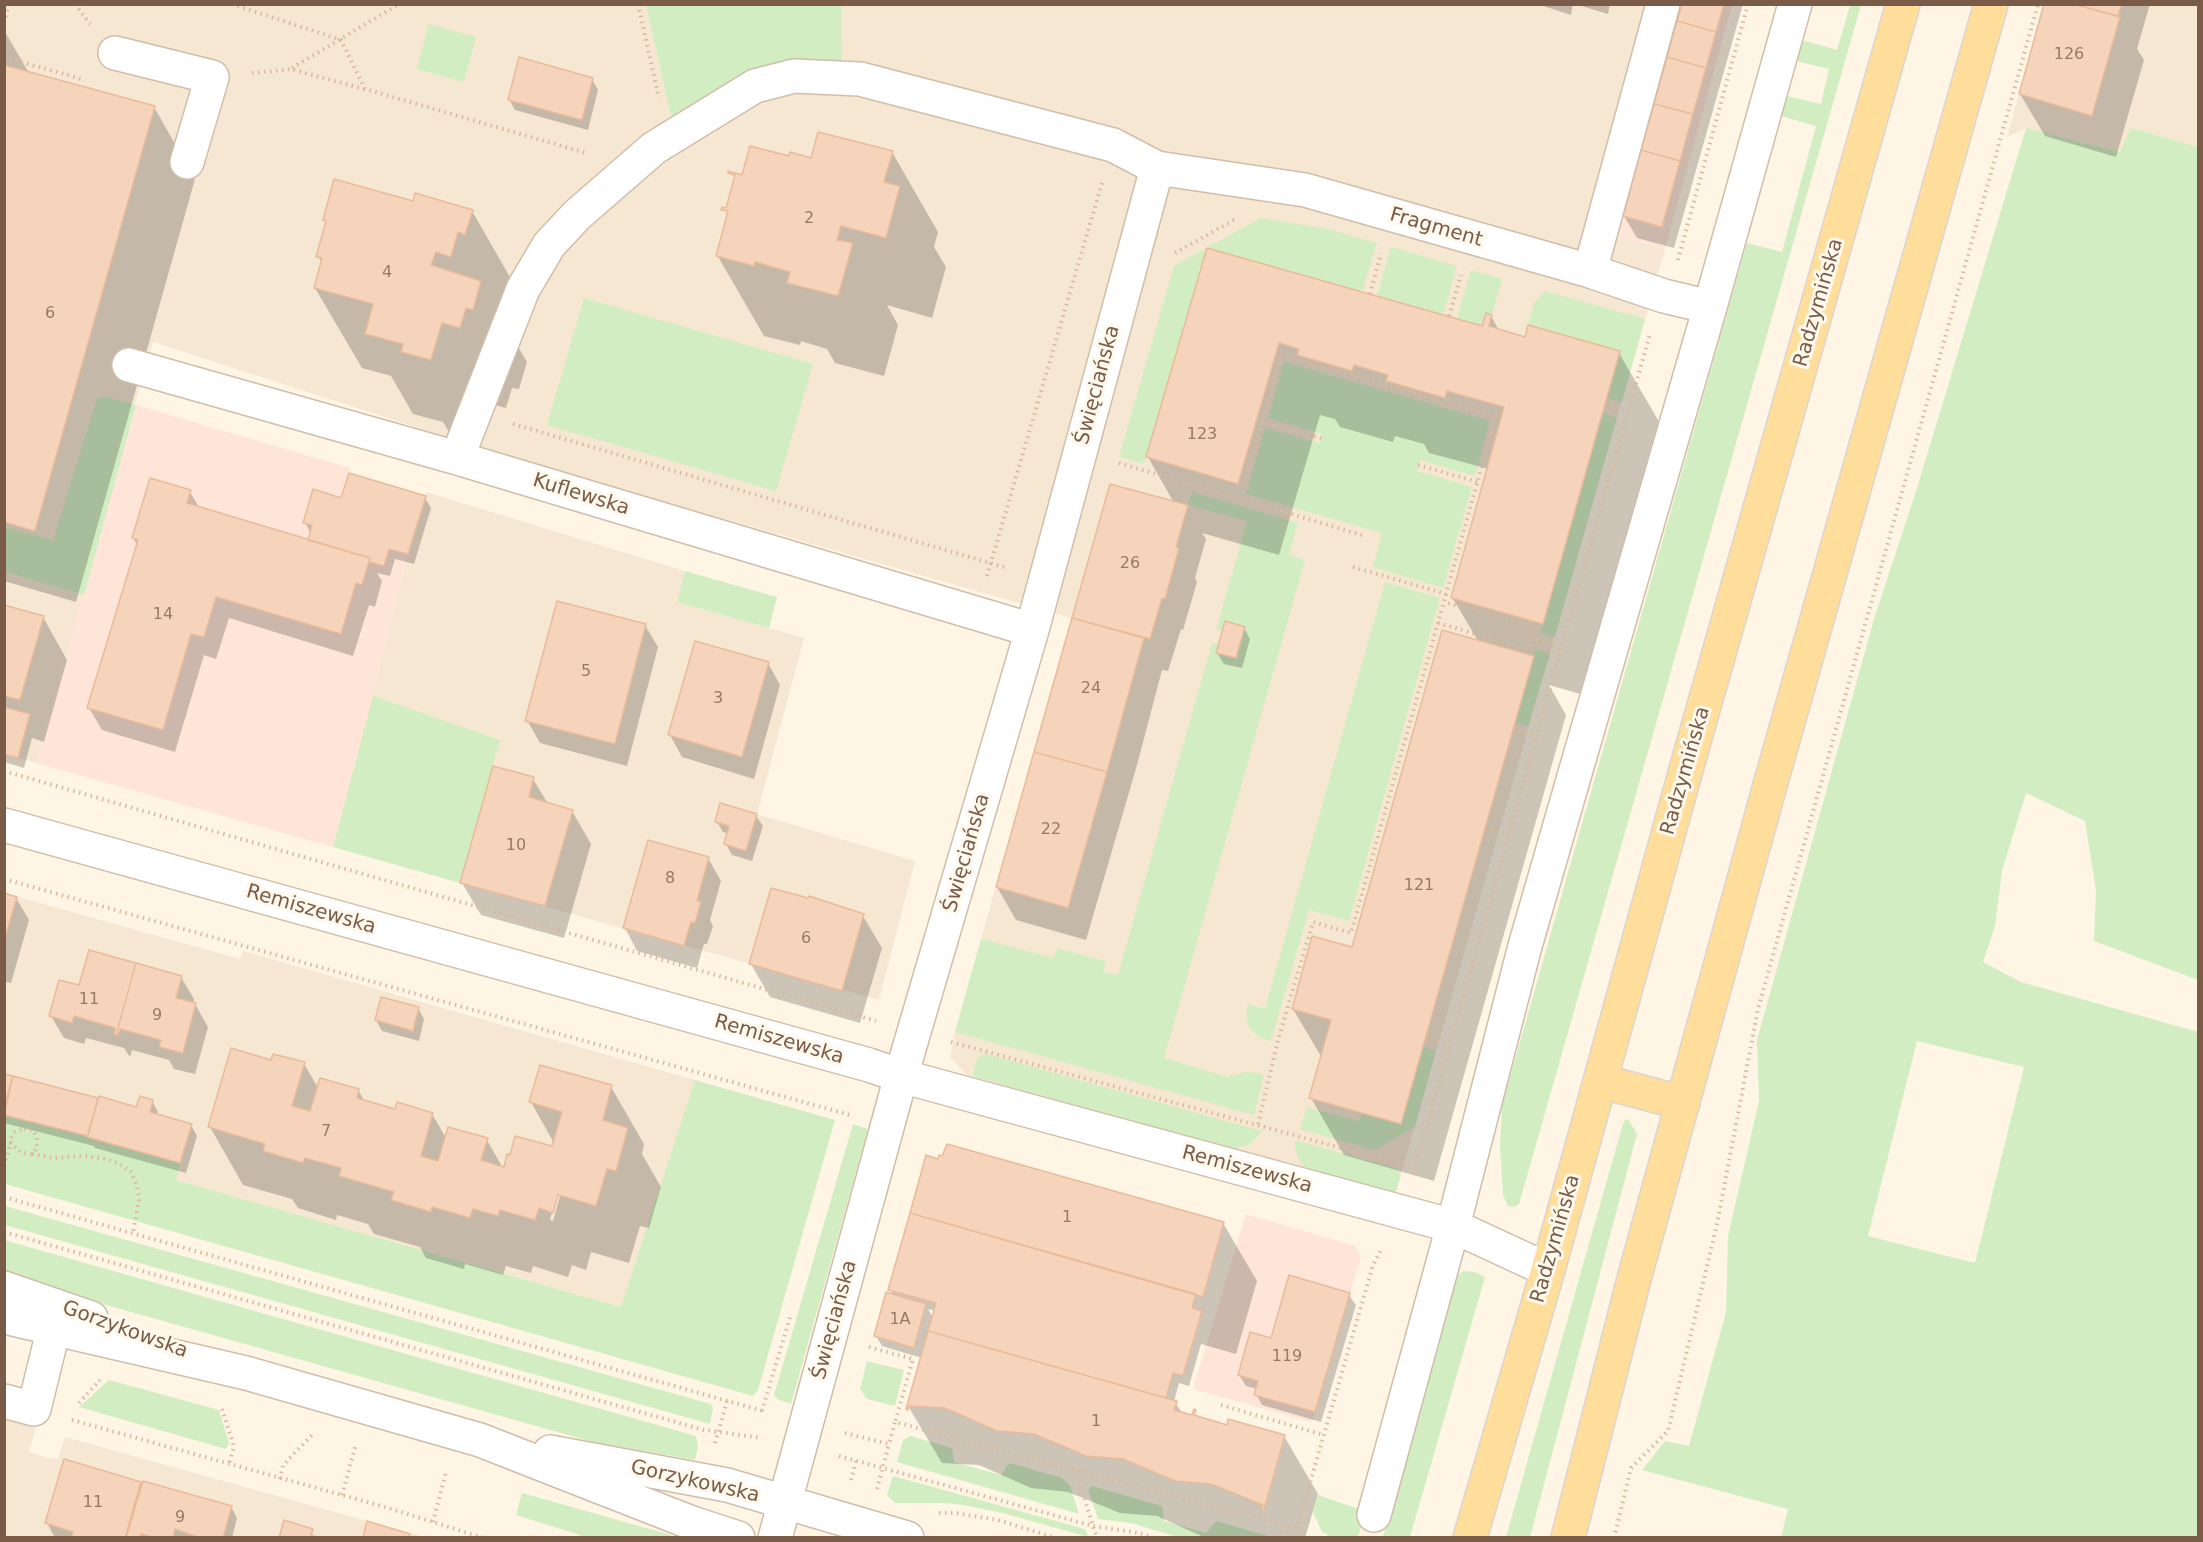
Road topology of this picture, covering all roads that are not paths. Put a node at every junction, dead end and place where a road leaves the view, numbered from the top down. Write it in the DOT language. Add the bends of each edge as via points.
graph roads {
  1 [pos="1663,4"];
  2 [pos="1796,4"];
  3 [pos="1903,4"];
  4 [pos="1992,4"];
  5 [pos="115,53"];
  6 [pos="187,162"];
  7 [pos="1157,168"];
  8 [pos="1590,271"];
  9 [pos="1710,307"];
  10 [pos="129,365"];
  11 [pos="457,458"];
  12 [pos="1032,630"];
  13 [pos="4,825"];
  14 [pos="901,1076"];
  15 [pos="1600,1081"];
  16 [pos="1683,1103"];
  17 [pos="1453,1226"];
  18 [pos="1548,1270"];
  19 [pos="4,1288"];
  20 [pos="4,1317"];
  21 [pos="57,1317"];
  22 [pos="19,1405"];
  23 [pos="480,1440"];
  24 [pos="785,1503"];
  25 [pos="1374,1515"];
  26 [pos="738,1538"];
  27 [pos="775,1538"];
  28 [pos="907,1538"];
  29 [pos="1470,1538"];
  30 [pos="1568,1538"];
  1 -- 8 [label="street"];
  2 -- 9 [label="street"];
  3 -- 15 [label="main road, Radzymińska"];
  4 -- 16 [label="main road"];
  5 -- 6 [label="street" via="212,76"];
  7 -- 8 [label="street, Fragment" via="1305,190"];
  7 -- 11 [label="street, Fragment" via="1113,145 860,79 794,76 755,86 654,148 549,245 523,289"];
  7 -- 12 [label="street, Święciańska"];
  8 -- 9 [label="street, Fragment"];
  9 -- 17 [label="street" via="1525,946"];
  10 -- 11 [label="street, Kuflewska"];
  11 -- 12 [label="street, Kuflewska"];
  12 -- 14 [label="street, Święciańska"];
  13 -- 14 [label="street, Remiszewska"];
  14 -- 17 [label="street, Remiszewska"];
  14 -- 24 [label="street, Święciańska"];
  15 -- 16 [label="main road"];
  15 -- 18 [label="main road, Radzymińska"];
  16 -- 30 [label="main road"];
  17 -- 18 [label="street, Remiszewska"];
  17 -- 25 [label="street"];
  18 -- 29 [label="main road, Radzymińska"];
  19 -- 21 [label="street, Gorzykowska"];
  20 -- 21 [label="street, Gorzykowska"];
  21 -- 22 [label="street"];
  21 -- 23 [label="street, Gorzykowska"];
  23 -- 24 [label="street, Gorzykowska" via="704,1480"];
  23 -- 26 [label="street, Gorzykowska"];
  24 -- 27 [label="street, Święciańska"];
  24 -- 28 [label="street, Gorzykowska"];
}
